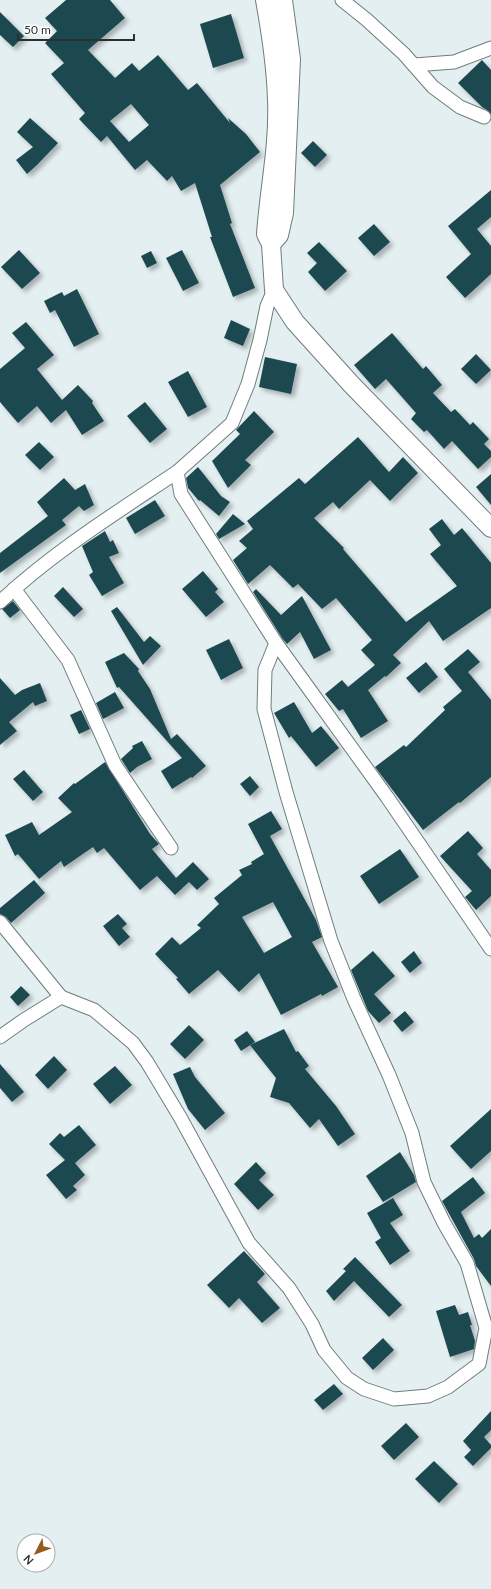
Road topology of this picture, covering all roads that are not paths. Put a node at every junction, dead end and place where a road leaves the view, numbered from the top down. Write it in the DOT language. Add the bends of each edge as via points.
graph roads {
  1 [pos="265,0"];
  2 [pos="283,0"];
  3 [pos="342,0"];
  4 [pos="491,48"];
  5 [pos="414,65"];
  6 [pos="484,117"];
  7 [pos="271,244"];
  8 [pos="274,290"];
  9 [pos="177,472"];
  10 [pos="491,528"];
  11 [pos="14,589"];
  12 [pos="0,602"];
  13 [pos="276,643"];
  14 [pos="171,848"];
  15 [pos="0,922"];
  16 [pos="491,949"];
  17 [pos="61,997"];
  18 [pos="0,1037"];
  1 -- 7 [label="street" via="274,46 278,101 266,234"];
  2 -- 7 [label="street" via="290,59 284,214 279,235"];
  3 -- 5 [label="street"];
  4 -- 5 [label="street" via="454,62"];
  5 -- 6 [label="street" via="433,87 460,106"];
  7 -- 8 [label="street"];
  8 -- 9 [label="street" via="267,306 248,384 232,423"];
  8 -- 10 [label="street" via="295,322 351,384"];
  9 -- 11 [label="street" via="90,530"];
  9 -- 13 [label="street" via="181,494"];
  11 -- 12 [label="street"];
  11 -- 14 [label="street" via="68,660 115,765"];
  13 -- 16 [label="street" via="387,797"];
  13 -- 17 [label="street" via="265,670 264,709 286,792 331,941 412,1133 424,1182 467,1264 486,1328 479,1364 448,1387 428,1396 394,1399 364,1389 347,1378 324,1350 312,1324 289,1288 249,1243 180,1117 133,1043 94,1010"];
  15 -- 17 [label="street"];
  17 -- 18 [label="street"];
}
